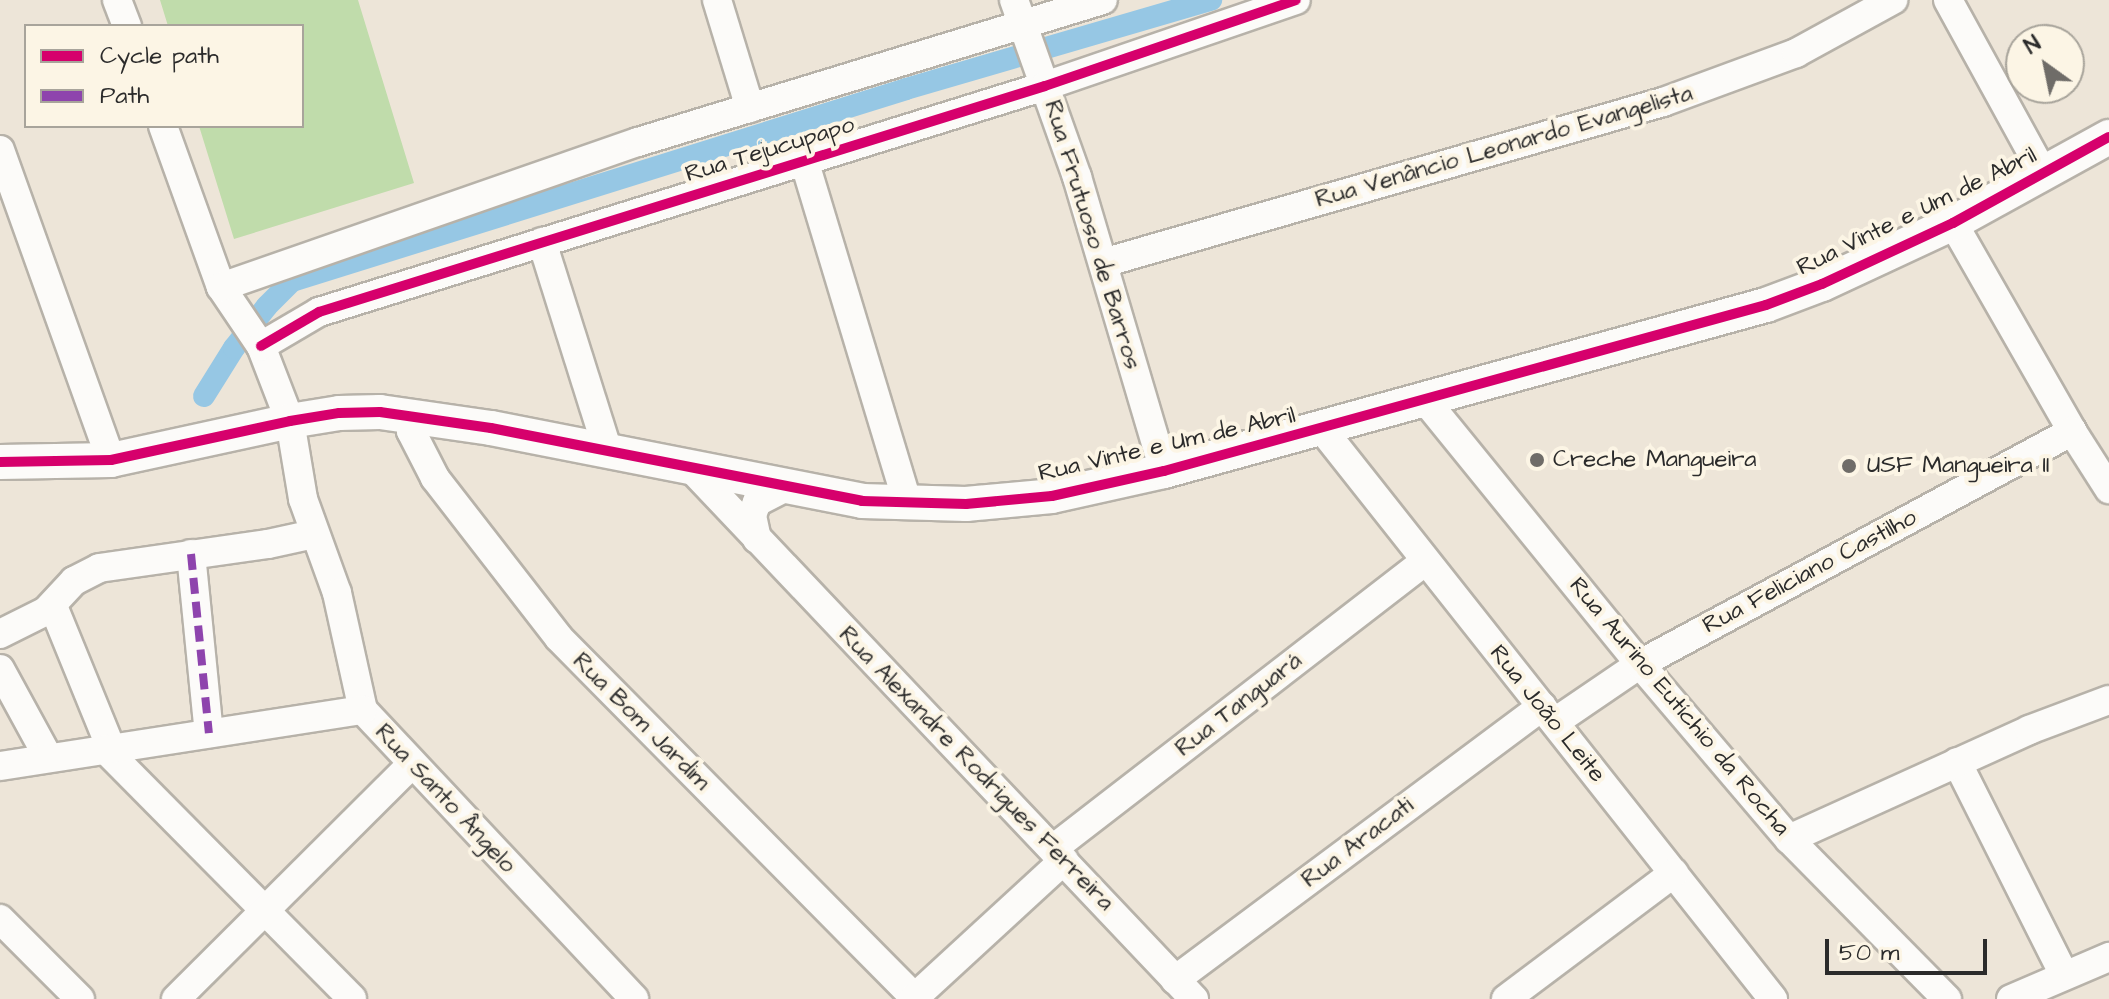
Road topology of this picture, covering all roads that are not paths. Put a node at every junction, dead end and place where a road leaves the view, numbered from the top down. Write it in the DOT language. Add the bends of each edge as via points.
graph roads {
  1 [pos="117,0"];
  2 [pos="717,0"];
  3 [pos="1103,0"];
  4 [pos="1296,0"];
  5 [pos="1893,0"];
  6 [pos="1948,0"];
  7 [pos="1021,21"];
  8 [pos="126,24"];
  9 [pos="1042,80"];
  10 [pos="750,108"];
  11 [pos="164,128"];
  12 [pos="2109,137"];
  13 [pos="0,150"];
  14 [pos="804,160"];
  15 [pos="2043,173"];
  16 [pos="1953,223"];
  17 [pos="542,242"];
  18 [pos="1103,263"];
  19 [pos="221,287"];
  20 [pos="258,342"];
  21 [pos="1426,401"];
  22 [pos="411,414"];
  23 [pos="290,421"];
  24 [pos="1322,429"];
  25 [pos="2072,431"];
  26 [pos="608,451"];
  27 [pos="111,460"];
  28 [pos="0,462"];
  29 [pos="690,467"];
  30 [pos="1164,471"];
  31 [pos="784,488"];
  32 [pos="2109,489"];
  33 [pos="908,504"];
  34 [pos="314,534"];
  35 [pos="757,539"];
  36 [pos="191,554"];
  37 [pos="1424,562"];
  38 [pos="53,606"];
  39 [pos="0,634"];
  40 [pos="1640,664"];
  41 [pos="0,669"];
  42 [pos="2109,701"];
  43 [pos="363,710"];
  44 [pos="1548,714"];
  45 [pos="209,733"];
  46 [pos="108,749"];
  47 [pos="48,757"];
  48 [pos="1957,762"];
  49 [pos="412,764"];
  50 [pos="0,766"];
  51 [pos="1789,839"];
  52 [pos="1059,854"];
  53 [pos="1674,873"];
  54 [pos="264,911"];
  55 [pos="0,919"];
  56 [pos="2109,957"];
  57 [pos="2064,975"];
  58 [pos="1184,990"];
  59 [pos="915,998"];
  60 [pos="80,999"];
  61 [pos="176,999"];
  62 [pos="352,999"];
  63 [pos="634,999"];
  64 [pos="1506,999"];
  65 [pos="1773,999"];
  66 [pos="1947,999"];
  67 [pos="2011,999"];
  1 -- 8 [label="street"];
  2 -- 10 [label="street"];
  3 -- 7 [label="street, Rua Tejucupapo"];
  4 -- 9 [label="street, Rua Tejucupapo"];
  5 -- 18 [label="street, Rua Venâncio Leonardo Evangelista" via="1796,53 1663,102"];
  6 -- 15 [label="street"];
  7 -- 9 [label="street, Rua Frutuoso de Barros"];
  7 -- 10 [label="street, Rua Tejucupapo"];
  9 -- 14 [label="street, Rua Tejucupapo"];
  9 -- 18 [label="street, Rua Frutuoso de Barros"];
  10 -- 19 [label="street, Rua Tejucupapo"];
  11 -- 19 [label="street, Rua Santo Ângelo"];
  12 -- 15 [label="main road, Rua Vinte e Um de Abril"];
  13 -- 27 [label="street"];
  14 -- 17 [label="street, Rua Tejucupapo"];
  14 -- 33 [label="street"];
  15 -- 16 [label="main road, Rua Vinte e Um de Abril"];
  16 -- 21 [label="main road, Rua Vinte e Um de Abril" via="1766,305"];
  16 -- 25 [label="street"];
  17 -- 20 [label="street, Rua Tejucupapo" via="319,312"];
  17 -- 26 [label="street"];
  18 -- 30 [label="street, Rua Frutuoso de Barros"];
  19 -- 20 [label="street, Rua Santo Ângelo"];
  20 -- 23 [label="street, Rua Santo Ângelo"];
  21 -- 24 [label="main road, Rua Vinte e Um de Abril"];
  21 -- 40 [label="street, Rua Aurino Eutíchio da Rocha"];
  22 -- 23 [label="main road, Rua Vinte e Um de Abril" via="339,413"];
  22 -- 26 [label="main road, Rua Vinte e Um de Abril"];
  22 -- 59 [label="street, Rua Bom Jardim" via="411,431 435,478 559,638"];
  23 -- 27 [label="main road, Rua Vinte e Um de Abril"];
  23 -- 34 [label="street, Rua Santo Ângelo"];
  24 -- 30 [label="main road, Rua Vinte e Um de Abril"];
  24 -- 37 [label="street, Rua João Leite"];
  25 -- 32 [label="street"];
  25 -- 40 [label="street, Rua Feliciano Castilho"];
  26 -- 29 [label="main road, Rua Vinte e Um de Abril"];
  27 -- 28 [label="main road, Rua Vinte e Um de Abril"];
  29 -- 31 [label="main road, Rua Vinte e Um de Abril"];
  29 -- 35 [label="street, Rua Alexandre Rodrigues Ferreira"];
  30 -- 33 [label="main road, Rua Vinte e Um de Abril" via="1052,496"];
  31 -- 33 [label="main road, Rua Vinte e Um de Abril"];
  31 -- 35 [label="street" via="757,502 752,515"];
  34 -- 36 [label="street"];
  34 -- 43 [label="street, Rua Santo Ângelo" via="337,593"];
  35 -- 52 [label="street, Rua Alexandre Rodrigues Ferreira"];
  36 -- 38 [label="street" via="99,568 74,581"];
  36 -- 45 [label="street"];
  37 -- 44 [label="street, Rua João Leite"];
  37 -- 52 [label="street, Rua Tanguará"];
  38 -- 39 [label="street"];
  38 -- 46 [label="street"];
  40 -- 44 [label="street, Rua Feliciano Castilho"];
  40 -- 51 [label="street, Rua Aurino Eutíchio da Rocha"];
  41 -- 47 [label="street"];
  42 -- 48 [label="street"];
  43 -- 45 [label="street"];
  43 -- 49 [label="street, Rua Santo Ângelo"];
  44 -- 53 [label="street, Rua João Leite"];
  44 -- 58 [label="street, Rua Aracati"];
  45 -- 46 [label="street"];
  46 -- 47 [label="street"];
  46 -- 54 [label="street"];
  47 -- 50 [label="street"];
  48 -- 51 [label="street"];
  48 -- 57 [label="street"];
  49 -- 54 [label="street"];
  49 -- 63 [label="street, Rua Santo Ângelo"];
  51 -- 66 [label="street, Rua Aurino Eutíchio da Rocha"];
  52 -- 58 [label="street, Rua Alexandre Rodrigues Ferreira"];
  52 -- 59 [label="street, Rua Tanguará"];
  53 -- 64 [label="street"];
  53 -- 65 [label="street, Rua João Leite"];
  54 -- 61 [label="street"];
  54 -- 62 [label="street"];
  55 -- 60 [label="street"];
  56 -- 57 [label="street"];
  57 -- 67 [label="street"];
}
